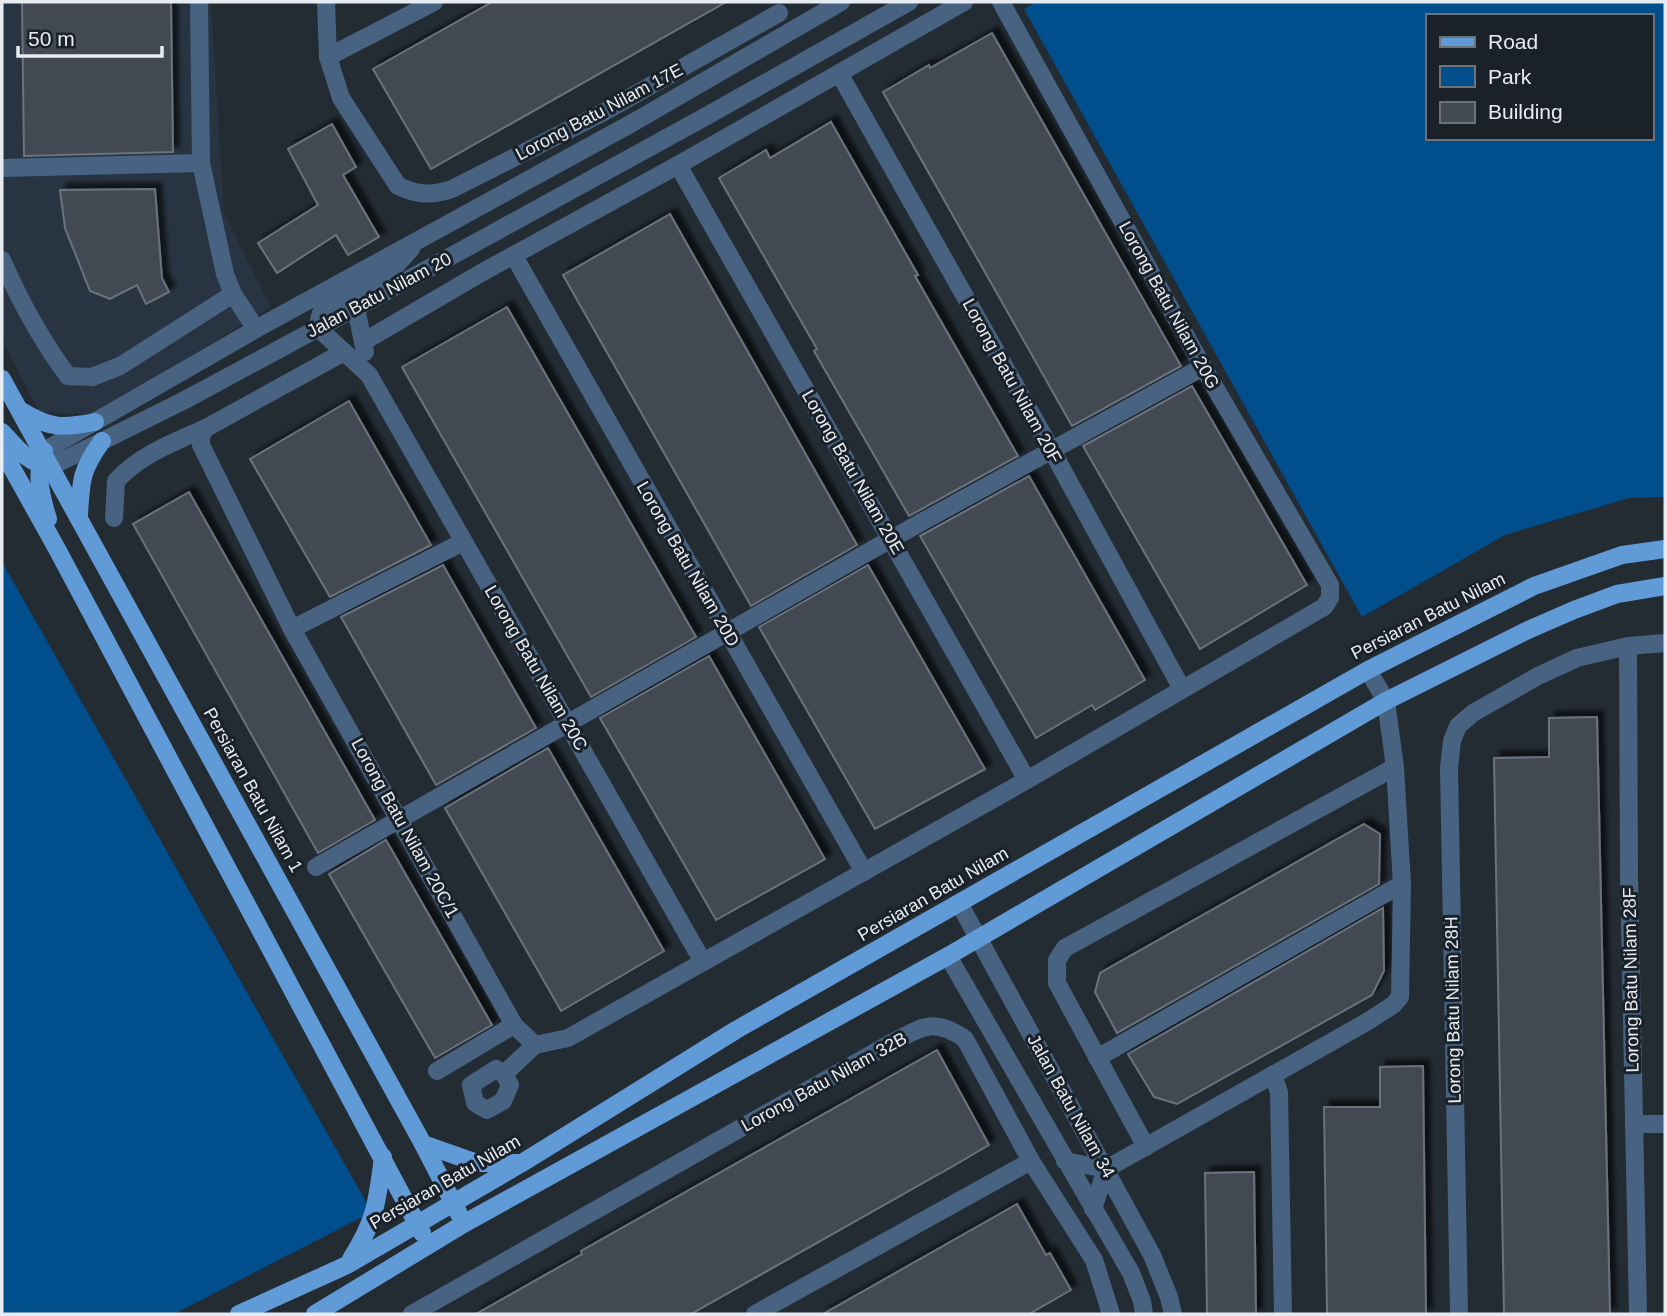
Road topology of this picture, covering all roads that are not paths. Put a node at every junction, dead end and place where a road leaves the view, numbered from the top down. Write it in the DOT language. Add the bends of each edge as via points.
graph roads {
  1 [pos="199,2"];
  2 [pos="326,2"];
  3 [pos="434,2"];
  4 [pos="841,2"];
  5 [pos="909,2"];
  6 [pos="964,2"];
  7 [pos="1001,2"];
  8 [pos="776,7"];
  9 [pos="791,29"];
  10 [pos="328,57"];
  11 [pos="839,74"];
  12 [pos="703,118"];
  13 [pos="634,122"];
  14 [pos="201,163"];
  15 [pos="678,165"];
  16 [pos="2,168"];
  17 [pos="414,243"];
  18 [pos="514,256"];
  19 [pos="2,260"];
  20 [pos="233,294"];
  21 [pos="356,308"];
  22 [pos="317,327"];
  23 [pos="256,329"];
  24 [pos="363,342"];
  25 [pos="344,352"];
  26 [pos="1203,367"];
  27 [pos="369,375"];
  28 [pos="2,379"];
  29 [pos="20,411"];
  30 [pos="95,422"];
  31 [pos="2,432"];
  32 [pos="203,432"];
  33 [pos="102,441"];
  34 [pos="1051,449"];
  35 [pos="2,450"];
  36 [pos="45,461"];
  37 [pos="79,515"];
  38 [pos="114,518"];
  39 [pos="891,539"];
  40 [pos="463,542"];
  41 [pos="1665,549"];
  42 [pos="57,550"];
  43 [pos="1665,586"];
  44 [pos="292,629"];
  45 [pos="727,633"];
  46 [pos="1665,643"];
  47 [pos="1628,646"];
  48 [pos="1368,670"];
  49 [pos="1182,690"];
  50 [pos="1386,701"];
  51 [pos="568,725"];
  52 [pos="1395,766"];
  53 [pos="1027,780"];
  54 [pos="401,820"];
  55 [pos="316,867"];
  56 [pos="864,872"];
  57 [pos="1402,884"];
  58 [pos="959,903"];
  59 [pos="978,937"];
  60 [pos="948,956"];
  61 [pos="702,962"];
  62 [pos="514,1025"];
  63 [pos="535,1045"];
  64 [pos="1097,1058"];
  65 [pos="437,1071"];
  66 [pos="505,1074"];
  67 [pos="1273,1074"];
  68 [pos="1634,1124"];
  69 [pos="1665,1124"];
  70 [pos="424,1144"];
  71 [pos="1146,1147"];
  72 [pos="383,1157"];
  73 [pos="1031,1161"];
  74 [pos="1065,1161"];
  75 [pos="522,1163"];
  76 [pos="1106,1169"];
  77 [pos="452,1204"];
  78 [pos="1093,1209"];
  79 [pos="465,1223"];
  80 [pos="416,1224"];
  81 [pos="430,1245"];
  82 [pos="347,1265"];
  83 [pos="239,1314"];
  84 [pos="315,1314"];
  85 [pos="412,1314"];
  86 [pos="755,1314"];
  87 [pos="1111,1314"];
  88 [pos="1144,1314"];
  89 [pos="1173,1314"];
  90 [pos="1283,1314"];
  91 [pos="1459,1314"];
  92 [pos="1638,1314"];
  1 -- 14 [label="street"];
  2 -- 10 [label="street"];
  3 -- 10 [label="street"];
  4 -- 9 [label="street, Jalan Batu Nilam 20"];
  5 -- 12 [label="street, Jalan Batu Nilam 20"];
  6 -- 11 [label="street"];
  7 -- 26 [label="street, Lorong Batu Nilam 20G"];
  8 -- 9 [label="street"];
  8 -- 10 [label="street, Lorong Batu Nilam 17E" via="604,112 433,195 398,186 341,98"];
  9 -- 13 [label="street, Jalan Batu Nilam 20"];
  11 -- 15 [label="street"];
  11 -- 34 [label="street, Lorong Batu Nilam 20F"];
  12 -- 13 [label="street, Jalan Batu Nilam 20" via="703,107 696,100 651,124"];
  12 -- 21 [label="street, Jalan Batu Nilam 20"];
  13 -- 17 [label="street, Jalan Batu Nilam 20"];
  14 -- 16 [label="street"];
  14 -- 20 [label="street"];
  15 -- 18 [label="street"];
  15 -- 39 [label="street, Lorong Batu Nilam 20E"];
  17 -- 22 [label="street" via="389,273 321,313"];
  17 -- 23 [label="street, Jalan Batu Nilam 20"];
  18 -- 24 [label="street"];
  18 -- 45 [label="street, Lorong Batu Nilam 20D"];
  19 -- 20 [label="street" via="46,346 68,376 92,377 120,366"];
  20 -- 23 [label="street"];
  21 -- 22 [label="street, Jalan Batu Nilam 20"];
  21 -- 24 [label="street"];
  22 -- 25 [label="street"];
  22 -- 33 [label="street, Jalan Batu Nilam 20"];
  23 -- 30 [label="street, Jalan Batu Nilam 20"];
  24 -- 27 [label="street"];
  25 -- 27 [label="street"];
  25 -- 32 [label="street"];
  26 -- 34 [label="street"];
  26 -- 49 [label="street, Lorong Batu Nilam 20G" via="1330,585 1330,598 1324,607"];
  27 -- 40 [label="street, Lorong Batu Nilam 20C"];
  28 -- 29 [label="main road, Persiaran Batu Nilam 1"];
  29 -- 30 [label="main road" via="42,424 72,427"];
  29 -- 36 [label="main road, Persiaran Batu Nilam 1"];
  30 -- 36 [label="street, Jalan Batu Nilam 20"];
  31 -- 36 [label="main road" via="13,444"];
  32 -- 38 [label="street" via="152,452 131,466 116,481"];
  32 -- 44 [label="street, Lorong Batu Nilam 20C/1" via="201,445"];
  33 -- 36 [label="street, Jalan Batu Nilam 20"];
  33 -- 37 [label="main road" via="83,473"];
  34 -- 39 [label="street"];
  34 -- 49 [label="street, Lorong Batu Nilam 20F"];
  35 -- 42 [label="main road"];
  36 -- 37 [label="main road, Persiaran Batu Nilam 1"];
  36 -- 42 [label="main road" via="39,485"];
  37 -- 70 [label="main road, Persiaran Batu Nilam 1"];
  39 -- 45 [label="street"];
  39 -- 53 [label="street, Lorong Batu Nilam 20E"];
  40 -- 44 [label="street"];
  40 -- 51 [label="street, Lorong Batu Nilam 20C"];
  41 -- 48 [label="main road, Persiaran Batu Nilam" via="1622,555 1534,586"];
  42 -- 72 [label="main road"];
  43 -- 50 [label="main road" via="1617,594 1574,610"];
  44 -- 54 [label="street, Lorong Batu Nilam 20C/1"];
  45 -- 51 [label="street"];
  45 -- 56 [label="street, Lorong Batu Nilam 20D"];
  46 -- 47 [label="street"];
  47 -- 68 [label="street, Lorong Batu Nilam 28F"];
  47 -- 91 [label="street, Lorong Batu Nilam 28H" via="1577,658 1538,676 1473,713 1458,726 1452,741"];
  48 -- 50 [label="street"];
  48 -- 58 [label="main road, Persiaran Batu Nilam"];
  49 -- 53 [label="street"];
  50 -- 52 [label="street"];
  50 -- 59 [label="main road"];
  51 -- 54 [label="street"];
  51 -- 61 [label="street, Lorong Batu Nilam 20C"];
  52 -- 57 [label="street"];
  52 -- 64 [label="street" via="1065,948 1057,960 1057,984"];
  53 -- 56 [label="street"];
  54 -- 55 [label="street"];
  54 -- 62 [label="street, Lorong Batu Nilam 20C/1"];
  56 -- 61 [label="street"];
  57 -- 64 [label="street"];
  57 -- 67 [label="street" via="1400,997 1365,1023"];
  58 -- 59 [label="street, Jalan Batu Nilam 34"];
  58 -- 75 [label="main road, Persiaran Batu Nilam" via="736,1030"];
  59 -- 60 [label="main road"];
  59 -- 76 [label="street, Jalan Batu Nilam 34"];
  60 -- 74 [label="street, Jalan Batu Nilam 34"];
  60 -- 79 [label="main road"];
  61 -- 63 [label="street" via="568,1038"];
  62 -- 63 [label="street, Lorong Batu Nilam 20C/1"];
  62 -- 65 [label="street"];
  63 -- 66 [label="street"];
  64 -- 71 [label="street"];
  67 -- 71 [label="street"];
  67 -- 90 [label="street" via="1279,1092"];
  68 -- 69 [label="street"];
  68 -- 92 [label="street, Lorong Batu Nilam 28F"];
  70 -- 75 [label="main road" via="477,1163"];
  70 -- 77 [label="main road, Persiaran Batu Nilam 1"];
  71 -- 76 [label="street"];
  72 -- 80 [label="main road"];
  72 -- 82 [label="main road" via="372,1223"];
  73 -- 85 [label="street, Lorong Batu Nilam 32B" via="965,1039 947,1026 924,1027"];
  73 -- 86 [label="street"];
  73 -- 87 [label="street, Lorong Batu Nilam 32B" via="1094,1260"];
  74 -- 76 [label="street"];
  74 -- 78 [label="street, Jalan Batu Nilam 34"];
  75 -- 77 [label="main road, Persiaran Batu Nilam"];
  76 -- 78 [label="street"];
  76 -- 89 [label="street, Jalan Batu Nilam 34" via="1152,1255"];
  77 -- 79 [label="main road, Persiaran Batu Nilam 1"];
  77 -- 80 [label="main road, Persiaran Batu Nilam"];
  78 -- 88 [label="street, Jalan Batu Nilam 34" via="1131,1273"];
  79 -- 81 [label="main road"];
  80 -- 81 [label="main road"];
  80 -- 82 [label="main road, Persiaran Batu Nilam"];
  81 -- 84 [label="main road"];
  82 -- 83 [label="main road, Persiaran Batu Nilam"];
}
